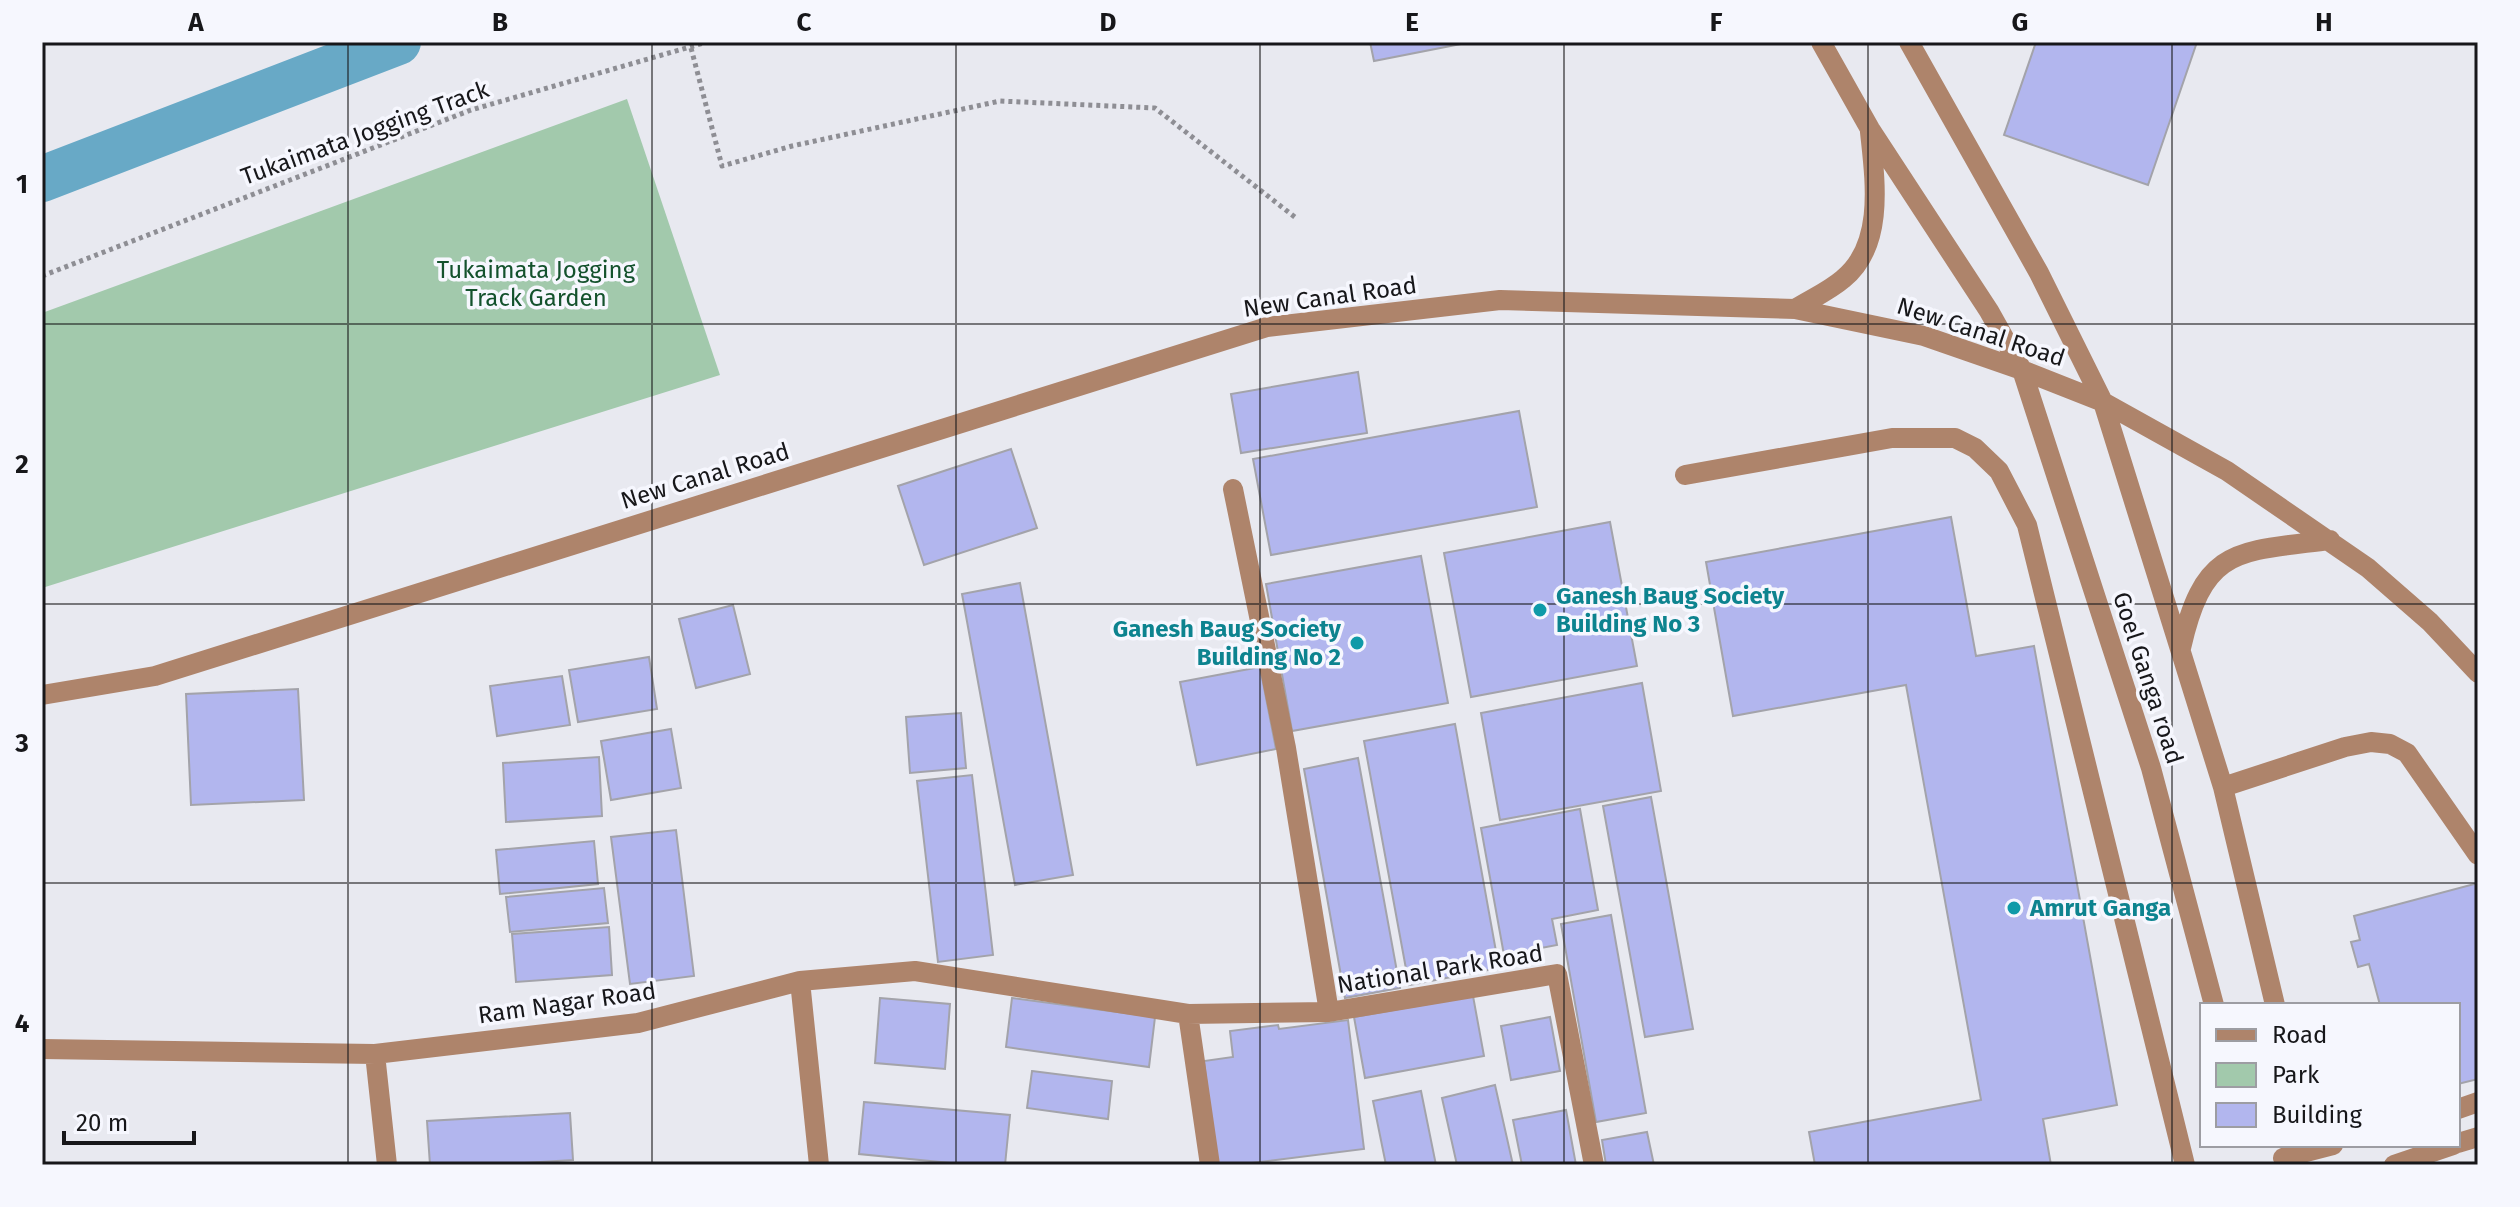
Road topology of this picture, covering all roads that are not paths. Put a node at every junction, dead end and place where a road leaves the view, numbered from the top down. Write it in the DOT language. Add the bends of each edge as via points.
graph roads {
  1 [pos="1821,42"];
  2 [pos="1909,42"];
  3 [pos="1870,129"];
  4 [pos="1795,309"];
  5 [pos="2022,370"];
  6 [pos="2103,402"];
  7 [pos="1685,475"];
  8 [pos="1233,489"];
  9 [pos="2330,540"];
  10 [pos="2181,650"];
  11 [pos="2478,673"];
  12 [pos="42,695"];
  13 [pos="2223,787"];
  14 [pos="2478,855"];
  15 [pos="800,981"];
  16 [pos="2213,1003"];
  17 [pos="2275,1003"];
  18 [pos="1329,1012"];
  19 [pos="1188,1014"];
  20 [pos="42,1049"];
  21 [pos="375,1054"];
  22 [pos="2324,1147"];
  23 [pos="2447,1147"];
  24 [pos="2283,1156"];
  25 [pos="387,1165"];
  26 [pos="819,1165"];
  27 [pos="1210,1165"];
  28 [pos="1594,1165"];
  29 [pos="2185,1165"];
  30 [pos="2394,1165"];
  1 -- 3 [label="street, Goel Ganga road"];
  2 -- 6 [label="street, Goel Ganga road" via="2039,273"];
  3 -- 4 [label="street" via="1874,218 1866,246 1844,279"];
  3 -- 5 [label="street, Goel Ganga road"];
  4 -- 5 [label="street, New Canal Road" via="1924,336"];
  4 -- 12 [label="street, New Canal Road" via="1500,300 1267,327 155,676"];
  5 -- 6 [label="street, New Canal Road"];
  5 -- 16 [label="street, Goel Ganga road" via="2151,768"];
  6 -- 9 [label="street, New Canal Road" via="2227,471"];
  6 -- 10 [label="street, Goel Ganga road"];
  7 -- 29 [label="street" via="1892,438 1955,438 1999,471 2027,525"];
  8 -- 18 [label="street" via="1281,720"];
  9 -- 10 [label="street" via="2273,547 2215,568 2189,612"];
  9 -- 11 [label="street, New Canal Road" via="2430,622"];
  10 -- 13 [label="street, Goel Ganga road"];
  13 -- 14 [label="street" via="2345,747 2390,744 2407,753"];
  13 -- 17 [label="street, Goel Ganga road"];
  15 -- 19 [label="street, Ram Nagar Road" via="915,971"];
  15 -- 21 [label="street, Ram Nagar Road" via="638,1023"];
  15 -- 26 [label="street"];
  18 -- 19 [label="street, National Park Road"];
  18 -- 28 [label="street, National Park Road" via="1557,974"];
  19 -- 27 [label="street"];
  20 -- 21 [label="street, Ram Nagar Road"];
  21 -- 25 [label="street"];
  22 -- 24 [label="street"];
  23 -- 30 [label="street"];
}
